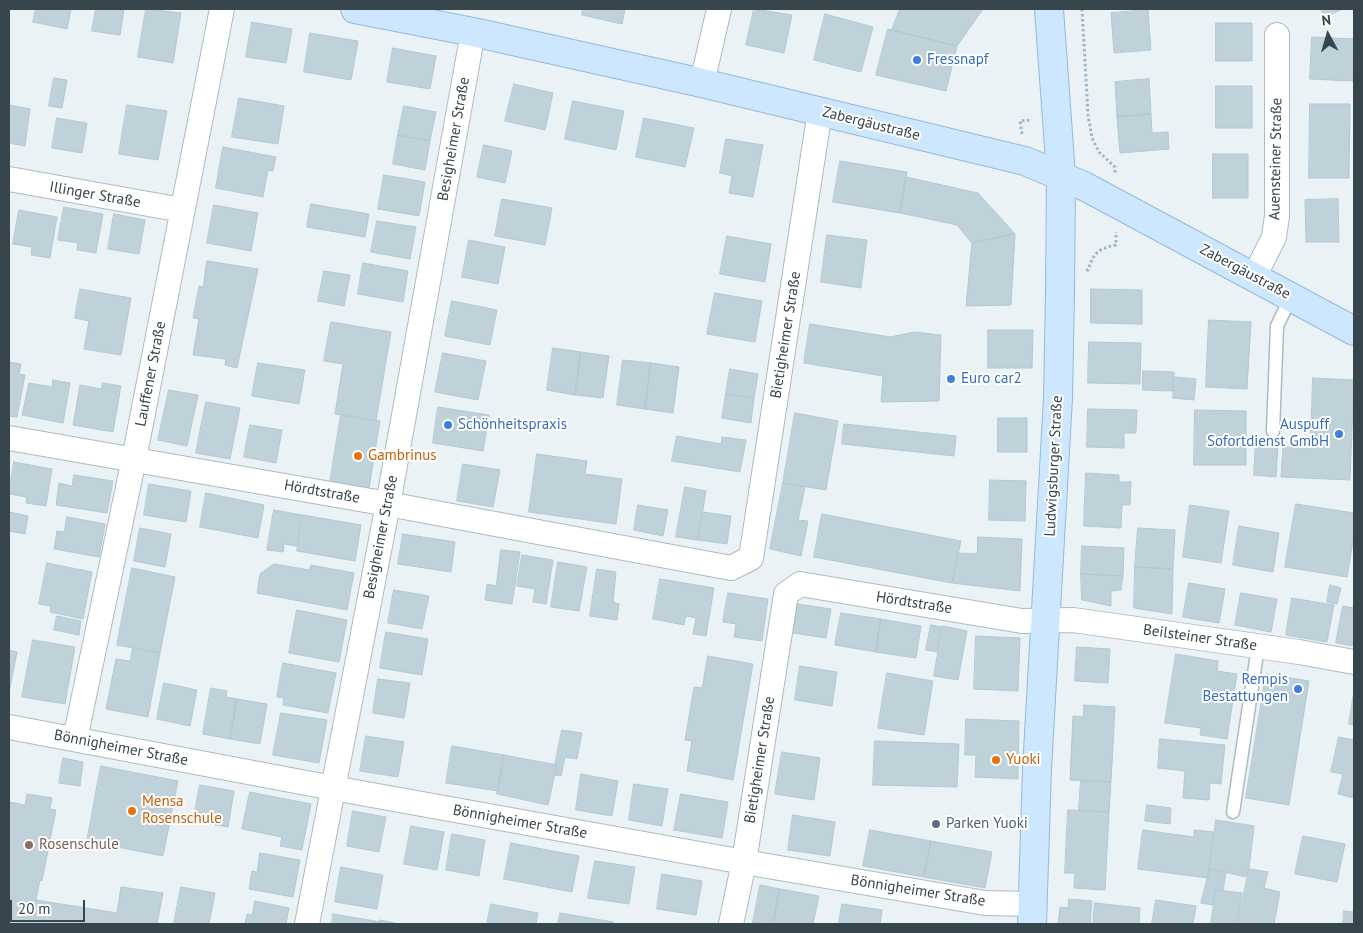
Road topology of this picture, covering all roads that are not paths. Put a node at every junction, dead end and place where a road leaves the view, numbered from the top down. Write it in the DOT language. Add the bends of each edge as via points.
graph roads {
  1 [pos="222,9"];
  2 [pos="355,9"];
  3 [pos="718,9"];
  4 [pos="1049,9"];
  5 [pos="473,32"];
  6 [pos="1277,36"];
  7 [pos="702,83"];
  8 [pos="820,111"];
  9 [pos="1061,175"];
  10 [pos="9,179"];
  11 [pos="182,210"];
  12 [pos="1254,277"];
  13 [pos="1291,297"];
  14 [pos="1354,331"];
  15 [pos="1273,431"];
  16 [pos="9,438"];
  17 [pos="134,459"];
  18 [pos="388,504"];
  19 [pos="752,558"];
  20 [pos="786,594"];
  21 [pos="1045,620"];
  22 [pos="1258,647"];
  23 [pos="1354,662"];
  24 [pos="9,727"];
  25 [pos="76,739"];
  26 [pos="333,788"];
  27 [pos="1233,812"];
  28 [pos="744,862"];
  29 [pos="1032,914"];
  30 [pos="307,924"];
  31 [pos="731,924"];
  1 -- 11 [label="street, Lauffener Straße"];
  2 -- 5 [label="main road, Zabergäustraße"];
  3 -- 7 [label="street"];
  4 -- 9 [label="main road, Ludwigsburger Straße"];
  5 -- 7 [label="main road, Zabergäustraße"];
  5 -- 18 [label="street, Besigheimer Straße"];
  6 -- 12 [label="street, Auensteiner Straße" via="1277,216 1274,237"];
  7 -- 8 [label="main road, Zabergäustraße"];
  8 -- 9 [label="main road, Zabergäustraße" via="1025,161"];
  8 -- 19 [label="street, Bietigheimer Straße"];
  9 -- 12 [label="main road, Zabergäustraße"];
  9 -- 21 [label="main road, Ludwigsburger Straße" via="1058,398"];
  10 -- 11 [label="street, Illinger Straße"];
  11 -- 17 [label="street, Lauffener Straße"];
  12 -- 13 [label="main road, Zabergäustraße"];
  13 -- 14 [label="main road, Zabergäustraße"];
  13 -- 15 [label="lane" via="1277,326"];
  16 -- 17 [label="street, Hördtstraße"];
  17 -- 18 [label="street, Hördtstraße"];
  17 -- 25 [label="street, Lauffener Straße"];
  18 -- 19 [label="street, Hördtstraße" via="731,568"];
  18 -- 26 [label="street, Besigheimer Straße"];
  20 -- 21 [label="street, Hördtstraße" via="800,584 1022,621"];
  20 -- 28 [label="street, Bietigheimer Straße"];
  21 -- 22 [label="street, Beilsteiner Straße" via="1073,620"];
  21 -- 29 [label="main road, Ludwigsburger Straße"];
  22 -- 23 [label="street, Beilsteiner Straße"];
  22 -- 27 [label="lane"];
  24 -- 25 [label="street, Bönnigheimer Straße"];
  25 -- 26 [label="street, Bönnigheimer Straße"];
  26 -- 28 [label="street, Bönnigheimer Straße"];
  26 -- 30 [label="street, Besigheimer Straße"];
  28 -- 29 [label="street, Bönnigheimer Straße"];
  28 -- 31 [label="street, Bietigheimer Straße"];
}
